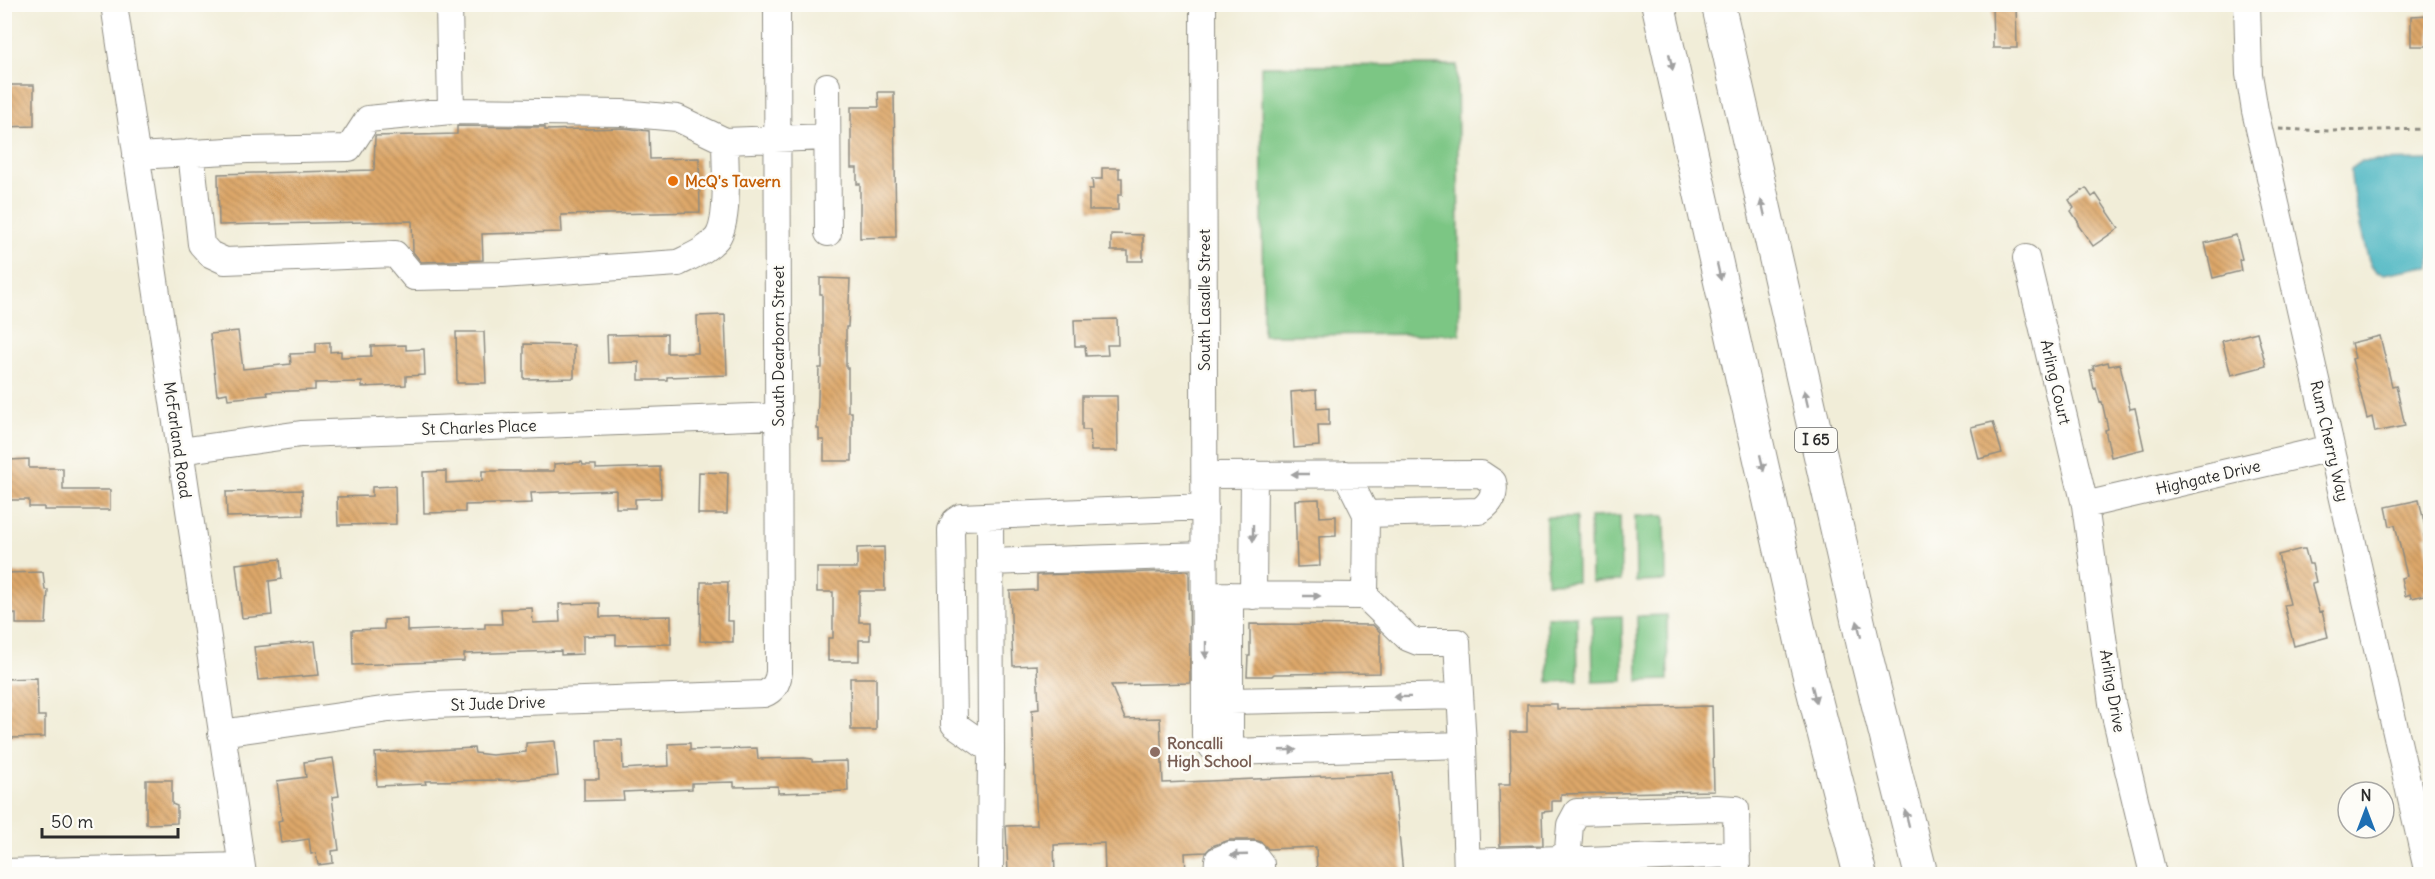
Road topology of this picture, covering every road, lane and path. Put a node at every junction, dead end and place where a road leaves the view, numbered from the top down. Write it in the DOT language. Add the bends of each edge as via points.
graph roads {
  1 [pos="114,4"];
  2 [pos="449,4"];
  3 [pos="777,4"];
  4 [pos="1203,4"];
  5 [pos="1659,4"];
  6 [pos="1718,4"];
  7 [pos="2247,4"];
  8 [pos="827,86"];
  9 [pos="451,111"];
  10 [pos="2278,129"];
  11 [pos="2430,129"];
  12 [pos="827,137"];
  13 [pos="777,139"];
  14 [pos="725,141"];
  15 [pos="191,152"];
  16 [pos="136,156"];
  17 [pos="828,233"];
  18 [pos="2026,258"];
  19 [pos="779,416"];
  20 [pos="2331,448"];
  21 [pos="180,451"];
  22 [pos="1254,474"];
  23 [pos="1346,474"];
  24 [pos="1204,475"];
  25 [pos="2085,505"];
  26 [pos="1205,507"];
  27 [pos="1366,514"];
  28 [pos="990,516"];
  29 [pos="1205,555"];
  30 [pos="990,562"];
  31 [pos="1230,595"];
  32 [pos="1365,596"];
  33 [pos="774,687"];
  34 [pos="1460,696"];
  35 [pos="1229,700"];
  36 [pos="221,733"];
  37 [pos="1464,745"];
  38 [pos="991,750"];
  39 [pos="1230,752"];
  40 [pos="1560,859"];
  41 [pos="1737,864"];
  42 [pos="1521,867"];
  43 [pos="1467,868"];
  44 [pos="242,870"];
  45 [pos="4,872"];
  46 [pos="990,874"];
  47 [pos="1217,874"];
  48 [pos="1261,874"];
  49 [pos="1860,874"];
  50 [pos="1921,874"];
  51 [pos="2153,874"];
  52 [pos="2428,874"];
  1 -- 16 [label="street, McFarland Road"];
  2 -- 9 [label="street"];
  3 -- 13 [label="street, South Dearborn Street"];
  4 -- 24 [label="street, South Lasalle Street"];
  5 -- 49 [label="highway, one-way" via="1808,666"];
  50 -- 6 [label="highway, I 65, one-way" via="1865,652"];
  7 -- 20 [label="street, Rum Cherry Way" via="2249,74 2255,111"];
  8 -- 12 [label="street"];
  9 -- 14 [label="street" via="622,113 677,118"];
  9 -- 15 [label="street" via="368,119 349,148"];
  10 -- 11 [label="path"];
  12 -- 13 [label="street"];
  12 -- 17 [label="street"];
  13 -- 14 [label="street"];
  13 -- 19 [label="street, South Dearborn Street"];
  14 -- 15 [label="street" via="724,218 718,237 703,251 678,263 501,275 414,276 394,254 225,261 201,244"];
  15 -- 16 [label="street"];
  16 -- 21 [label="street, McFarland Road"];
  18 -- 25 [label="street, Arling Court"];
  19 -- 21 [label="street, St Charles Place" via="301,434"];
  19 -- 33 [label="street, South Dearborn Street" via="779,672"];
  20 -- 25 [label="street, Highgate Drive"];
  20 -- 52 [label="street, Rum Cherry Way"];
  21 -- 36 [label="street, McFarland Road"];
  23 -- 22 [label="street, one-way"];
  22 -- 24 [label="street"];
  22 -- 31 [label="street, one-way"];
  23 -- 27 [label="street"];
  23 -- 27 [label="street" via="1481,474 1493,482 1492,499 1479,511"];
  24 -- 26 [label="street, South Lasalle Street"];
  25 -- 51 [label="street, Arling Drive" via="2112,703"];
  26 -- 28 [label="street"];
  26 -- 29 [label="street, South Lasalle Street"];
  27 -- 32 [label="street"];
  28 -- 30 [label="street"];
  28 -- 38 [label="street" via="961,517 951,530 954,724"];
  29 -- 30 [label="street"];
  29 -- 31 [label="street, South Lasalle Street"];
  30 -- 38 [label="street"];
  31 -- 32 [label="street, one-way"];
  31 -- 35 [label="street"];
  31 -- 39 [label="street, one-way" via="1205,736 1212,747"];
  32 -- 34 [label="street" via="1408,638 1418,642 1457,642"];
  33 -- 36 [label="street, St Jude Drive" via="764,694 421,706"];
  34 -- 35 [label="street, one-way"];
  34 -- 37 [label="street"];
  35 -- 39 [label="street"];
  36 -- 44 [label="street, McFarland Road"];
  39 -- 37 [label="street, one-way"];
  37 -- 43 [label="street"];
  38 -- 46 [label="street"];
  40 -- 41 [label="street"];
  40 -- 41 [label="street" via="1568,850 1570,825 1576,812 1716,807 1736,809"];
  40 -- 42 [label="street"];
  42 -- 43 [label="street"];
  44 -- 45 [label="street"];
  48 -- 47 [label="street, one-way" via="1261,864 1254,855 1230,855 1218,860"];
}
